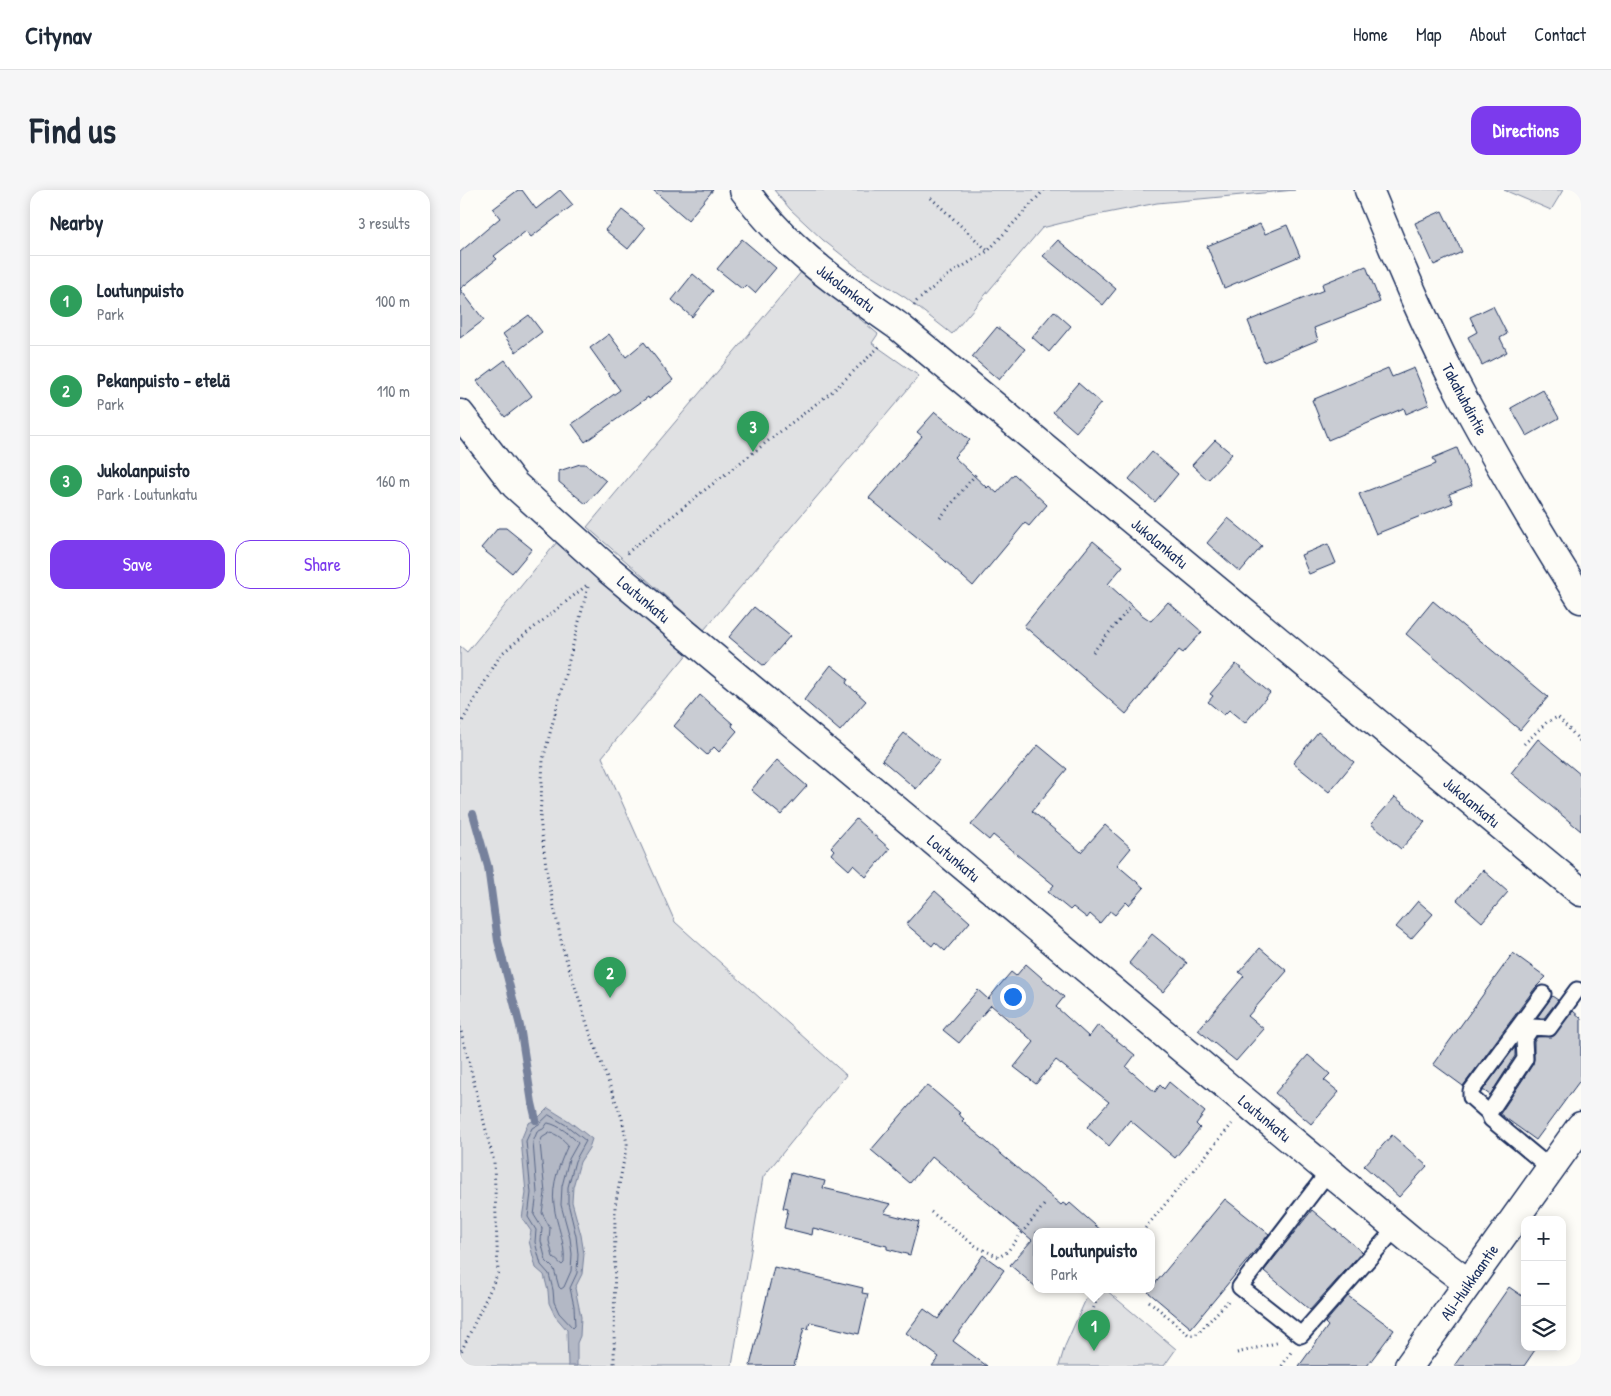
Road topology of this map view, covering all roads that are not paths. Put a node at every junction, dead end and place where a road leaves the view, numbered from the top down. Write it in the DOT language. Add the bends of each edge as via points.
graph roads {
  1 [pos="744,190"];
  2 [pos="1369,190"];
  3 [pos="460,414"];
  4 [pos="1581,599"];
  5 [pos="1581,892"];
  6 [pos="1577,990"];
  7 [pos="1543,994"];
  8 [pos="1519,1036"];
  9 [pos="1489,1113"];
  10 [pos="1581,1126"];
  11 [pos="1550,1168"];
  12 [pos="1329,1172"];
  13 [pos="1396,1228"];
  14 [pos="1468,1283"];
  15 [pos="1409,1366"];
  1 -- 5 [label="street, Jukolankatu" via="794,247 842,287 898,326"];
  2 -- 4 [label="street, Takahuhdintie" via="1463,398"];
  3 -- 12 [label="street, Loutunkatu" via="514,485 598,576"];
  6 -- 8 [label="lane" via="1548,1028 1532,1027"];
  7 -- 8 [label="lane"];
  8 -- 9 [label="lane" via="1525,1059"];
  8 -- 9 [label="lane" via="1471,1091 1471,1098"];
  9 -- 11 [label="lane"];
  10 -- 11 [label="street, Ali-Huikkaantie"];
  11 -- 14 [label="street, Ali-Huikkaantie"];
  12 -- 13 [label="street, Loutunkatu"];
  12 -- 13 [label="lane" via="1240,1287 1301,1335"];
  13 -- 14 [label="street, Loutunkatu"];
  14 -- 15 [label="street, Ali-Huikkaantie"];
}
